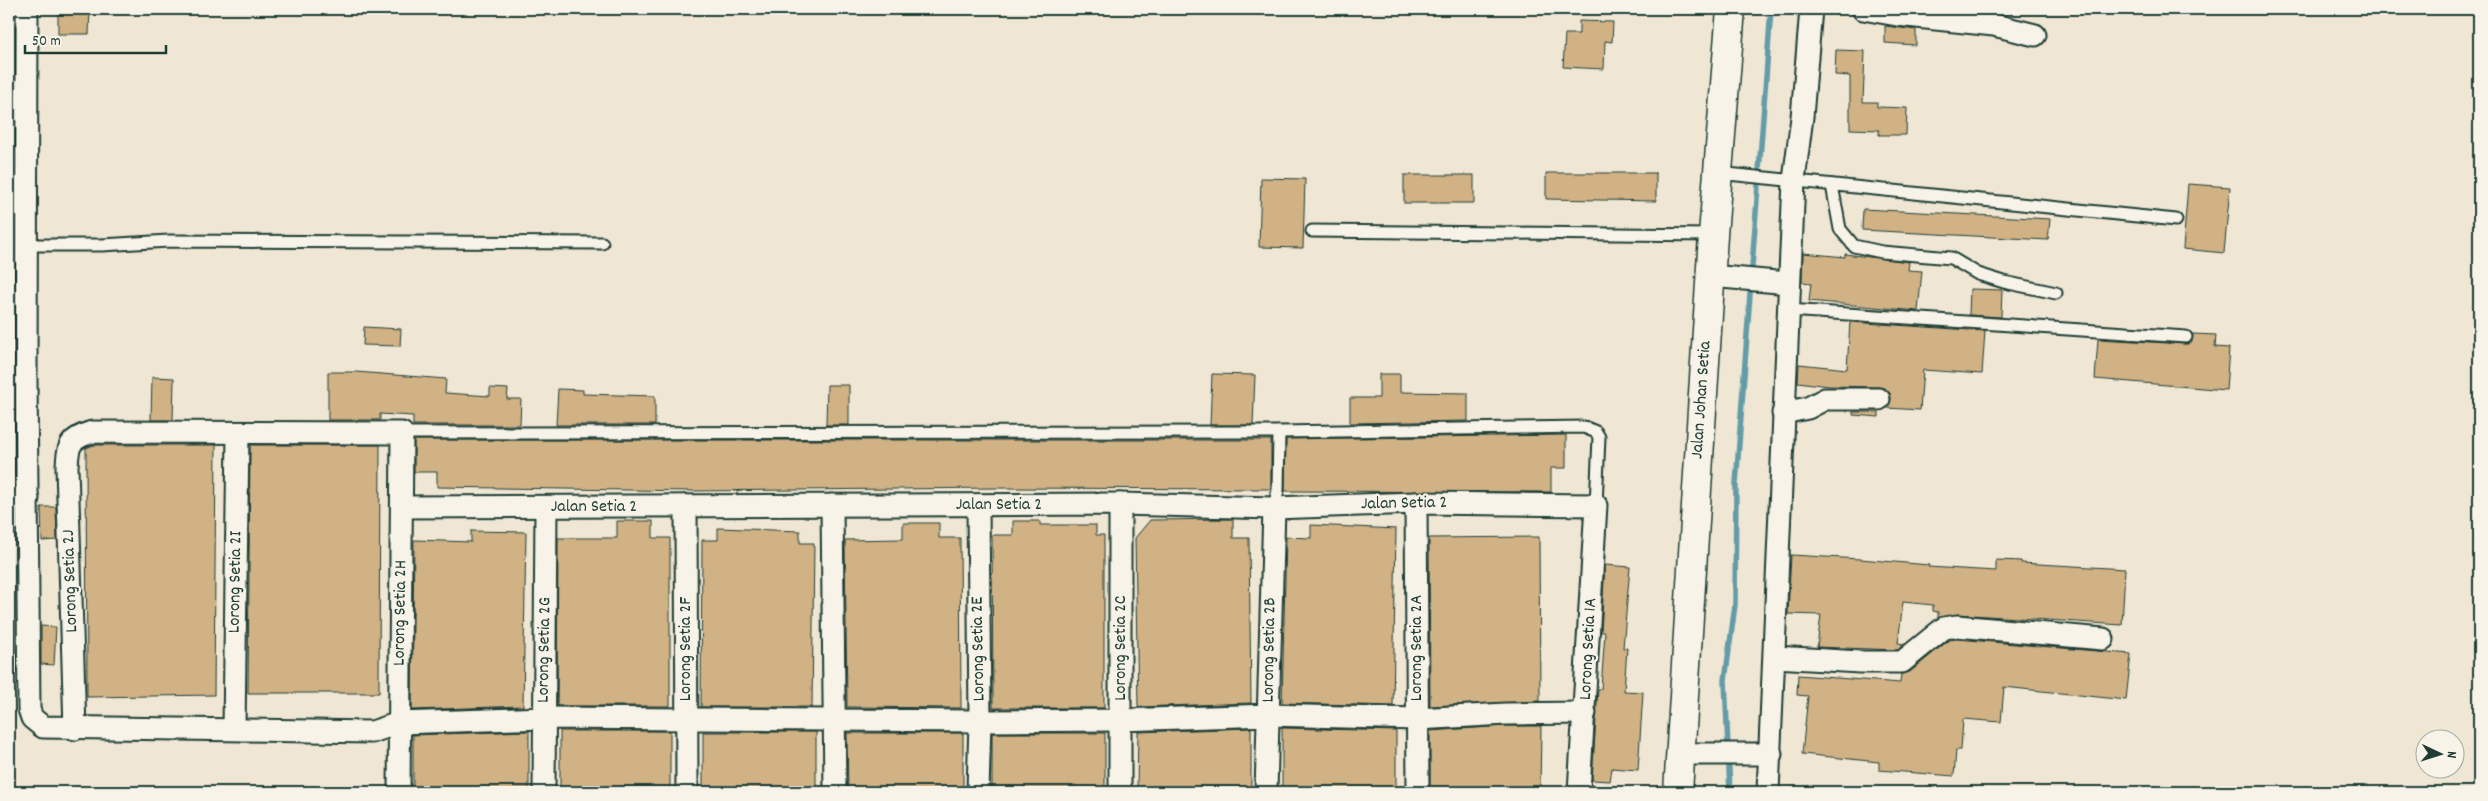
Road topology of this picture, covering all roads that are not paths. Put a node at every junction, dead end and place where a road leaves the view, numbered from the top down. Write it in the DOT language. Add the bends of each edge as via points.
graph roads {
  1 [pos="27,9"];
  2 [pos="1730,9"];
  3 [pos="1811,9"];
  4 [pos="1863,9"];
  5 [pos="2035,35"];
  6 [pos="1718,173"];
  7 [pos="1784,180"];
  8 [pos="1832,185"];
  9 [pos="2176,220"];
  10 [pos="1312,232"];
  11 [pos="1713,235"];
  12 [pos="602,243"];
  13 [pos="26,245"];
  14 [pos="1710,276"];
  15 [pos="1781,282"];
  16 [pos="2056,293"];
  17 [pos="1788,310"];
  18 [pos="2186,336"];
  19 [pos="18,379"];
  20 [pos="1879,398"];
  21 [pos="1784,413"];
  22 [pos="1279,432"];
  23 [pos="402,433"];
  24 [pos="238,434"];
  25 [pos="18,498"];
  26 [pos="1416,503"];
  27 [pos="1120,504"];
  28 [pos="832,505"];
  29 [pos="978,505"];
  30 [pos="1596,505"];
  31 [pos="686,506"];
  32 [pos="402,507"];
  33 [pos="546,507"];
  34 [pos="1274,508"];
  35 [pos="2103,639"];
  36 [pos="1775,657"];
  37 [pos="1585,713"];
  38 [pos="1269,715"];
  39 [pos="544,718"];
  40 [pos="834,719"];
  41 [pos="1418,719"];
  42 [pos="686,720"];
  43 [pos="1122,720"];
  44 [pos="980,721"];
  45 [pos="399,723"];
  46 [pos="76,729"];
  47 [pos="234,730"];
  48 [pos="1694,754"];
  49 [pos="1765,754"];
  50 [pos="399,792"];
  51 [pos="544,792"];
  52 [pos="687,792"];
  53 [pos="835,792"];
  54 [pos="978,792"];
  55 [pos="1120,792"];
  56 [pos="1266,792"];
  57 [pos="1418,792"];
  58 [pos="1579,792"];
  59 [pos="1678,792"];
  60 [pos="1768,792"];
  1 -- 13 [label="street"];
  2 -- 6 [label="main road, Jalan Johan Setia"];
  3 -- 7 [label="street" via="1802,117"];
  4 -- 5 [label="street" via="1994,25"];
  6 -- 7 [label="lane"];
  6 -- 11 [label="main road, Jalan Johan Setia"];
  7 -- 8 [label="lane"];
  7 -- 15 [label="street"];
  8 -- 9 [label="lane"];
  8 -- 16 [label="lane" via="1840,229 1854,246 1882,252 1951,258 1978,274"];
  10 -- 11 [label="lane"];
  11 -- 14 [label="main road, Jalan Johan Setia"];
  12 -- 13 [label="lane" via="169,241"];
  13 -- 19 [label="street"];
  14 -- 15 [label="street"];
  14 -- 48 [label="main road, Jalan Johan Setia"];
  15 -- 17 [label="street"];
  17 -- 18 [label="lane"];
  17 -- 21 [label="street"];
  19 -- 25 [label="street"];
  20 -- 21 [label="street" via="1825,399 1808,408"];
  21 -- 36 [label="street"];
  22 -- 23 [label="lane"];
  22 -- 30 [label="lane" via="1590,429 1599,437 1600,449"];
  22 -- 34 [label="lane" via="1278,490"];
  23 -- 24 [label="street, Lorong Setia 2J"];
  23 -- 32 [label="street, Lorong Setia 2H"];
  24 -- 46 [label="street, Lorong Setia 2J" via="92,432 72,442 67,467"];
  24 -- 47 [label="street, Lorong Setia 2I"];
  25 -- 46 [label="street" via="29,710 32,718 43,727"];
  26 -- 30 [label="street, Jalan Setia 2"];
  26 -- 34 [label="street, Jalan Setia 2"];
  26 -- 41 [label="street, Lorong Setia 2A"];
  27 -- 29 [label="street, Jalan Setia 2"];
  27 -- 34 [label="street, Jalan Setia 2"];
  27 -- 43 [label="street, Lorong Setia 2C"];
  28 -- 29 [label="street, Jalan Setia 2"];
  28 -- 31 [label="street, Jalan Setia 2"];
  28 -- 40 [label="street"];
  29 -- 44 [label="street, Lorong Setia 2E"];
  30 -- 37 [label="street, Lorong Setia 1A"];
  31 -- 33 [label="street, Jalan Setia 2"];
  31 -- 42 [label="street, Lorong Setia 2F"];
  32 -- 33 [label="street, Jalan Setia 2"];
  32 -- 45 [label="street, Lorong Setia 2H"];
  33 -- 39 [label="street, Lorong Setia 2G"];
  34 -- 38 [label="street, Lorong Setia 2B"];
  35 -- 36 [label="street" via="1957,626 1944,628 1902,662"];
  36 -- 49 [label="street"];
  37 -- 41 [label="street"];
  37 -- 58 [label="street, Lorong Setia 1A"];
  38 -- 41 [label="street"];
  38 -- 43 [label="street"];
  38 -- 56 [label="street, Lorong Setia 2B"];
  39 -- 42 [label="street"];
  39 -- 45 [label="street"];
  39 -- 51 [label="street, Lorong Setia 2G"];
  40 -- 42 [label="street"];
  40 -- 44 [label="street"];
  40 -- 53 [label="street"];
  41 -- 57 [label="street, Lorong Setia 2A"];
  42 -- 52 [label="street, Lorong Setia 2F"];
  43 -- 44 [label="street"];
  43 -- 55 [label="street, Lorong Setia 2C"];
  44 -- 54 [label="street, Lorong Setia 2E"];
  45 -- 47 [label="street" via="372,732"];
  45 -- 50 [label="street, Lorong Setia 2H"];
  46 -- 47 [label="street"];
  48 -- 49 [label="street"];
  48 -- 59 [label="main road, Jalan Johan Setia"];
  49 -- 60 [label="street"];
}
